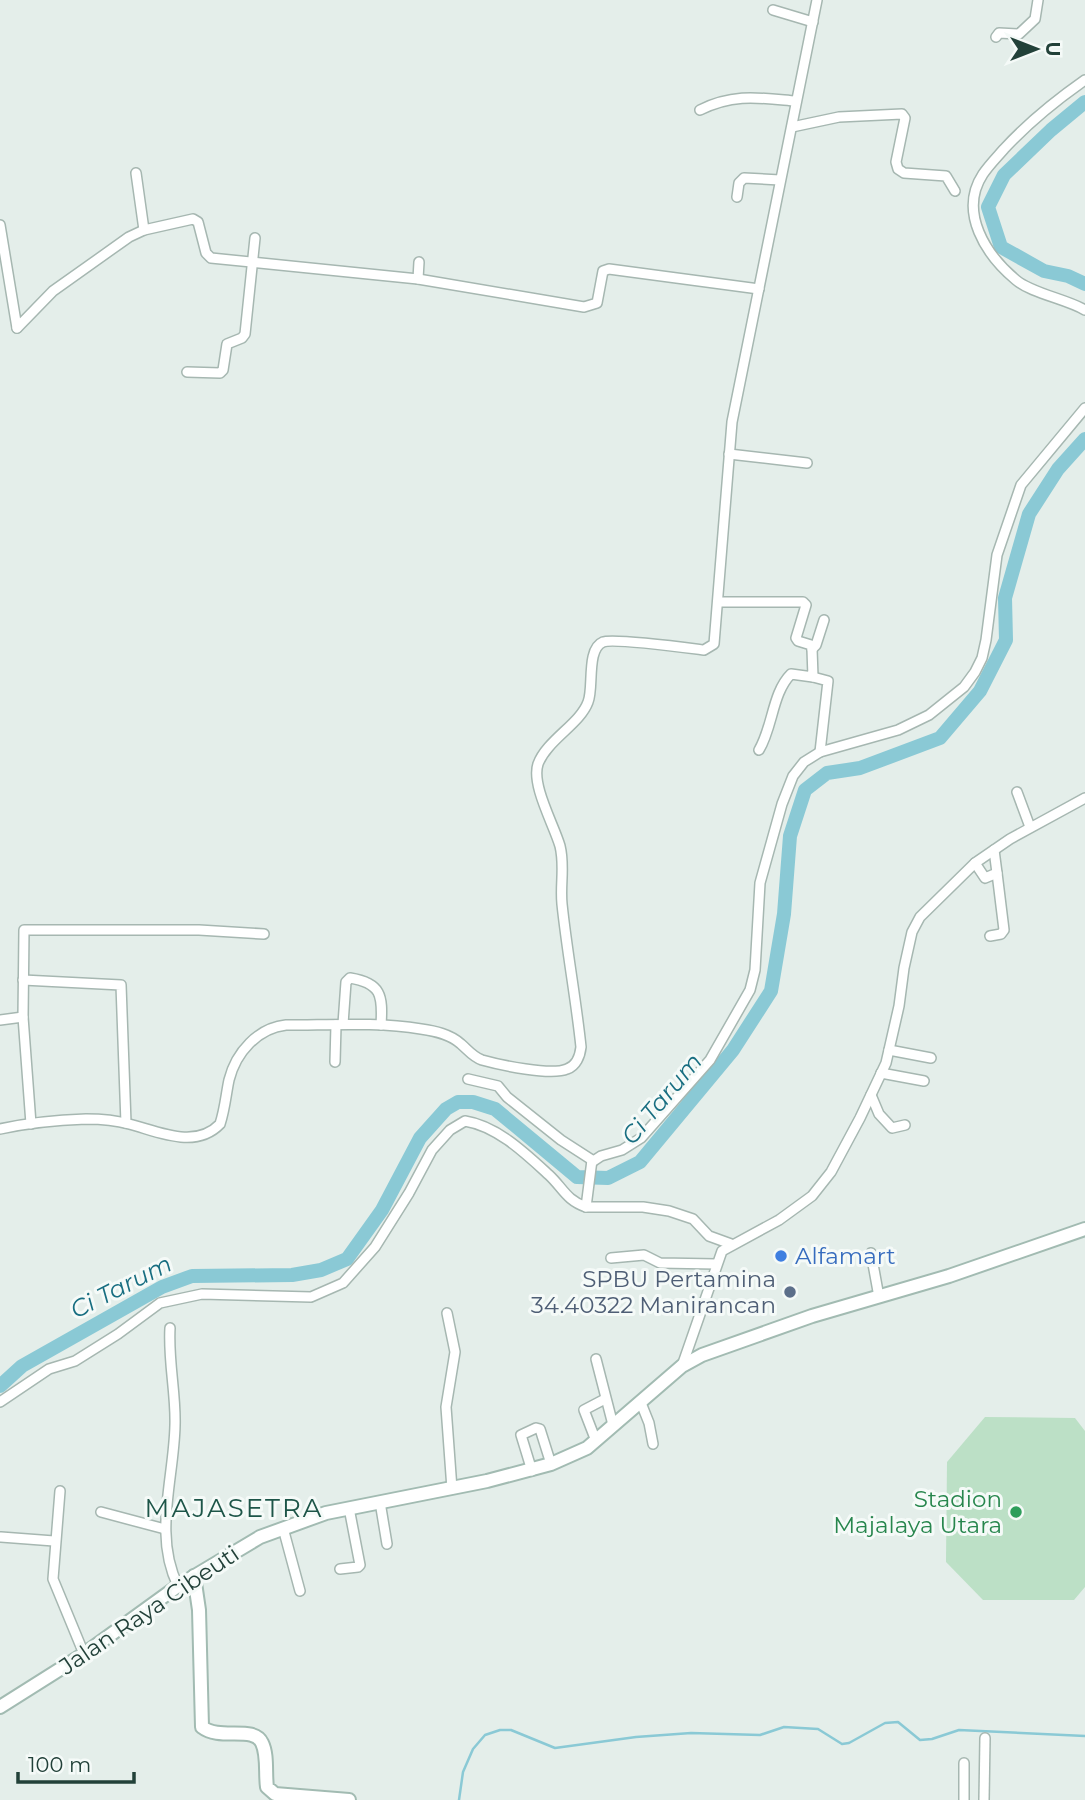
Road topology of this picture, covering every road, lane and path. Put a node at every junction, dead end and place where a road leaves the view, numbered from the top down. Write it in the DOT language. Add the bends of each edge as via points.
graph roads {
  1 [pos="817,0"];
  2 [pos="1038,0"];
  3 [pos="773,10"];
  4 [pos="813,22"];
  5 [pos="996,37"];
  6 [pos="1085,80"];
  7 [pos="796,101"];
  8 [pos="700,110"];
  9 [pos="792,127"];
  10 [pos="136,173"];
  11 [pos="780,180"];
  12 [pos="955,191"];
  13 [pos="737,197"];
  14 [pos="0,225"];
  15 [pos="144,230"];
  16 [pos="255,238"];
  17 [pos="253,262"];
  18 [pos="419,262"];
  19 [pos="418,279"];
  20 [pos="759,289"];
  21 [pos="1085,310"];
  22 [pos="187,372"];
  23 [pos="1085,408"];
  24 [pos="729,454"];
  25 [pos="807,463"];
  26 [pos="719,602"];
  27 [pos="824,620"];
  28 [pos="812,649"];
  29 [pos="813,677"];
  30 [pos="759,750"];
  31 [pos="820,752"];
  32 [pos="1017,792"];
  33 [pos="1085,798"];
  34 [pos="1030,827"];
  35 [pos="994,850"];
  36 [pos="975,863"];
  37 [pos="997,873"];
  38 [pos="264,934"];
  39 [pos="990,936"];
  40 [pos="23,980"];
  41 [pos="23,1017"];
  42 [pos="0,1020"];
  43 [pos="339,1024"];
  44 [pos="381,1025"];
  45 [pos="890,1050"];
  46 [pos="931,1058"];
  47 [pos="335,1062"];
  48 [pos="881,1073"];
  49 [pos="468,1079"];
  50 [pos="924,1081"];
  51 [pos="871,1095"];
  52 [pos="126,1123"];
  53 [pos="31,1124"];
  54 [pos="905,1125"];
  55 [pos="0,1129"];
  56 [pos="592,1163"];
  57 [pos="586,1205"];
  58 [pos="1085,1229"];
  59 [pos="732,1244"];
  60 [pos="871,1254"];
  61 [pos="611,1258"];
  62 [pos="716,1264"];
  63 [pos="879,1297"];
  64 [pos="447,1313"];
  65 [pos="170,1328"];
  66 [pos="596,1359"];
  67 [pos="681,1366"];
  68 [pos="605,1399"];
  69 [pos="0,1402"];
  70 [pos="641,1403"];
  71 [pos="613,1425"];
  72 [pos="596,1441"];
  73 [pos="653,1444"];
  74 [pos="551,1464"];
  75 [pos="532,1471"];
  76 [pos="452,1489"];
  77 [pos="60,1491"];
  78 [pos="380,1502"];
  79 [pos="349,1508"];
  80 [pos="102,1512"];
  81 [pos="283,1528"];
  82 [pos="166,1529"];
  83 [pos="1,1537"];
  84 [pos="54,1541"];
  85 [pos="387,1544"];
  86 [pos="340,1569"];
  87 [pos="194,1576"];
  88 [pos="177,1586"];
  89 [pos="300,1591"];
  90 [pos="84,1654"];
  91 [pos="0,1707"];
  92 [pos="985,1738"];
  93 [pos="964,1763"];
  94 [pos="274,1797"];
  95 [pos="312,1799"];
  96 [pos="349,1800"];
  97 [pos="964,1800"];
  98 [pos="984,1800"];
  1 -- 4 [label="street"];
  2 -- 5 [label="street" via="1034,20 1018,34 999,33"];
  3 -- 4 [label="street"];
  4 -- 7 [label="street"];
  6 -- 21 [label="street" via="1024,127 984,172 974,198 981,240 1018,282"];
  7 -- 8 [label="street" via="740,98"];
  7 -- 9 [label="street"];
  9 -- 11 [label="street"];
  9 -- 12 [label="street" via="846,116 902,114 898,169 946,176"];
  10 -- 15 [label="street"];
  11 -- 13 [label="street" via="744,178"];
  11 -- 20 [label="street"];
  14 -- 15 [label="street" via="18,328 63,283"];
  15 -- 17 [label="street" via="196,220 211,258"];
  16 -- 17 [label="street"];
  17 -- 19 [label="street"];
  17 -- 22 [label="street" via="245,334 228,344 220,373"];
  18 -- 19 [label="street"];
  19 -- 20 [label="street" via="584,307 597,303 600,276 608,268"];
  20 -- 24 [label="street"];
  23 -- 31 [label="street" via="1021,485 997,555 982,658 964,687 929,715 898,730"];
  24 -- 25 [label="street"];
  24 -- 26 [label="street"];
  26 -- 28 [label="street" via="803,602 806,608 796,638"];
  26 -- 44 [label="street" via="714,644 706,649 601,643 594,654 587,706 547,749 538,766 564,862 562,903 581,1048 573,1066 558,1071 482,1059 452,1037 435,1031"];
  27 -- 28 [label="street"];
  28 -- 29 [label="street"];
  29 -- 30 [label="street" via="791,674 786,679"];
  29 -- 31 [label="street" via="828,681"];
  31 -- 56 [label="street" via="793,776 782,804 760,883 751,990 710,1060 641,1138"];
  32 -- 34 [label="street"];
  33 -- 34 [label="street"];
  34 -- 35 [label="street"];
  35 -- 36 [label="street"];
  35 -- 37 [label="street"];
  36 -- 37 [label="street" via="985,878"];
  36 -- 45 [label="street" via="924,913 912,932"];
  37 -- 39 [label="street" via="1004,930"];
  38 -- 40 [label="street" via="26,929"];
  40 -- 41 [label="street"];
  40 -- 52 [label="street" via="121,985"];
  41 -- 42 [label="street"];
  41 -- 53 [label="street"];
  43 -- 44 [label="street"];
  43 -- 44 [label="street" via="350,978 367,981 378,992"];
  43 -- 47 [label="street"];
  43 -- 52 [label="street" via="276,1026 258,1035 233,1069 222,1119 215,1129 179,1138"];
  45 -- 46 [label="street"];
  45 -- 48 [label="street"];
  48 -- 50 [label="street"];
  48 -- 51 [label="street"];
  49 -- 56 [label="street" via="498,1086"];
  51 -- 54 [label="street" via="877,1112 892,1128"];
  51 -- 59 [label="street" via="831,1172 812,1196 779,1220"];
  52 -- 53 [label="street" via="86,1119"];
  53 -- 55 [label="street"];
  56 -- 57 [label="street"];
  57 -- 59 [label="street" via="669,1211 693,1219 709,1236"];
  57 -- 69 [label="street" via="572,1202 550,1176 495,1130 465,1121 432,1150 375,1247 344,1283 311,1297 202,1294 160,1303 75,1361 50,1369"];
  58 -- 63 [label="main road, Jalan Raya Cibeuti"];
  59 -- 62 [label="street"];
  60 -- 63 [label="street"];
  61 -- 62 [label="street" via="644,1255 660,1263"];
  62 -- 67 [label="street"];
  63 -- 67 [label="main road, Jalan Raya Cibeuti" via="722,1347"];
  64 -- 76 [label="street" via="455,1352 446,1407"];
  65 -- 82 [label="street" via="175,1425"];
  66 -- 68 [label="street"];
  67 -- 70 [label="main road, Jalan Raya Cibeuti"];
  68 -- 71 [label="street"];
  68 -- 72 [label="street" via="584,1410"];
  70 -- 71 [label="main road, Jalan Raya Cibeuti"];
  70 -- 73 [label="street"];
  71 -- 72 [label="main road, Jalan Raya Cibeuti"];
  72 -- 74 [label="main road, Jalan Raya Cibeuti"];
  74 -- 75 [label="main road, Jalan Raya Cibeuti"];
  74 -- 75 [label="street" via="536,1428 521,1435"];
  75 -- 76 [label="main road, Jalan Raya Cibeuti"];
  76 -- 78 [label="main road, Jalan Raya Cibeuti"];
  77 -- 84 [label="street"];
  78 -- 79 [label="main road, Jalan Raya Cibeuti"];
  78 -- 85 [label="street"];
  79 -- 81 [label="main road, Jalan Raya Cibeuti"];
  79 -- 86 [label="street" via="360,1565"];
  80 -- 82 [label="street"];
  81 -- 87 [label="main road, Jalan Raya Cibeuti"];
  81 -- 89 [label="street"];
  82 -- 88 [label="street" via="168,1561"];
  83 -- 84 [label="street"];
  84 -- 90 [label="street" via="53,1583"];
  87 -- 88 [label="main road, Jalan Raya Cibeuti"];
  87 -- 94 [label="main road" via="202,1727 215,1734 257,1736 262,1741 267,1787"];
  88 -- 90 [label="main road, Jalan Raya Cibeuti"];
  90 -- 91 [label="main road, Jalan Raya Cibeuti"];
  92 -- 98 [label="street"];
  93 -- 97 [label="street"];
  94 -- 95 [label="main road"];
  95 -- 96 [label="main road"];
}
